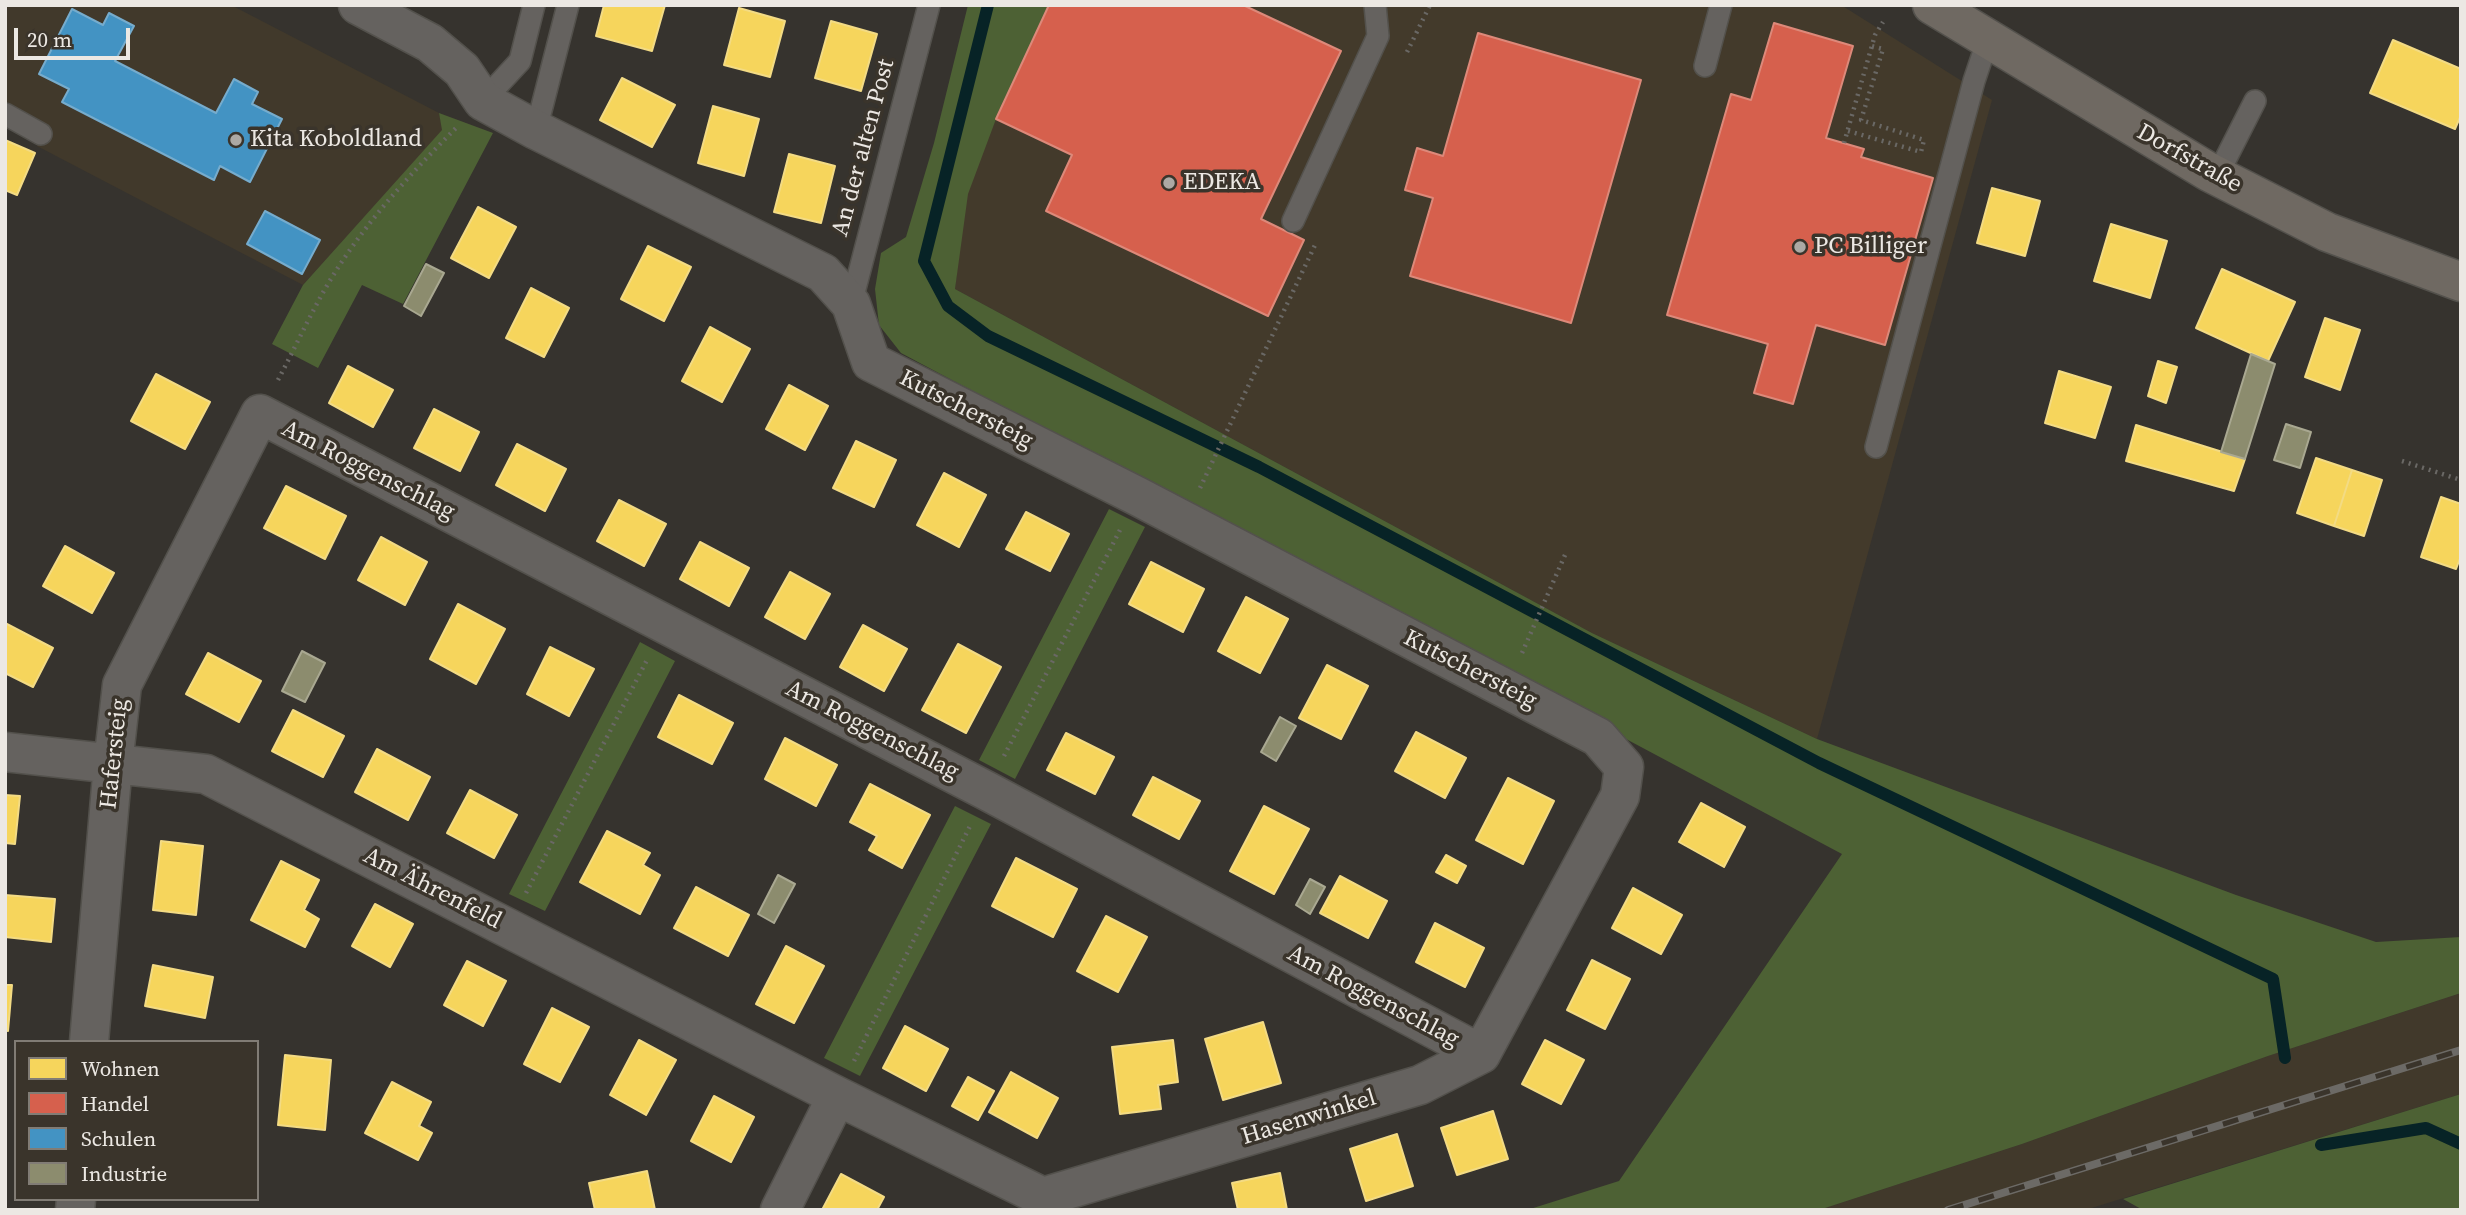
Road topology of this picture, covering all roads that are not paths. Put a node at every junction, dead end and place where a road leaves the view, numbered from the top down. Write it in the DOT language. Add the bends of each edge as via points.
graph roads {
  1 [pos="358,5"];
  2 [pos="534,5"];
  3 [pos="568,5"];
  4 [pos="929,5"];
  5 [pos="1375,5"];
  6 [pos="1721,5"];
  7 [pos="1932,5"];
  8 [pos="1988,39"];
  9 [pos="1705,66"];
  10 [pos="483,101"];
  11 [pos="2255,101"];
  12 [pos="5,114"];
  13 [pos="536,130"];
  14 [pos="41,134"];
  15 [pos="2217,176"];
  16 [pos="1293,221"];
  17 [pos="2461,282"];
  18 [pos="850,304"];
  19 [pos="260,414"];
  20 [pos="1876,447"];
  21 [pos="5,752"];
  22 [pos="113,764"];
  23 [pos="89,1040"];
  24 [pos="1481,1054"];
  25 [pos="837,1096"];
  26 [pos="780,1210"];
  1 -- 10 [label="street, Kutschersteig" via="430,43 462,69"];
  2 -- 10 [label="lane" via="520,61"];
  3 -- 13 [label="lane"];
  4 -- 18 [label="lane, An der alten Post"];
  5 -- 16 [label="lane" via="1378,36"];
  6 -- 9 [label="lane"];
  7 -- 8 [label="main road, Dorfstraße"];
  8 -- 15 [label="main road, Dorfstraße"];
  8 -- 20 [label="lane"];
  10 -- 13 [label="street, Kutschersteig"];
  11 -- 15 [label="lane"];
  12 -- 14 [label="lane"];
  13 -- 18 [label="street, Kutschersteig" via="822,273"];
  15 -- 17 [label="main road, Dorfstraße" via="2327,232"];
  18 -- 24 [label="street, Kutschersteig" via="871,362 1598,737 1624,767 1620,796"];
  19 -- 22 [label="street, Hafersteig" via="122,685"];
  19 -- 24 [label="street, Am Roggenschlag" via="987,790"];
  21 -- 22 [label="street, Am Ährenfeld"];
  22 -- 23 [label="street, Hafersteig"];
  22 -- 25 [label="street, Am Ährenfeld" via="206,774"];
  24 -- 25 [label="street, Hasenwinkel" via="1420,1085 1043,1197"];
  25 -- 26 [label="street"];
}
